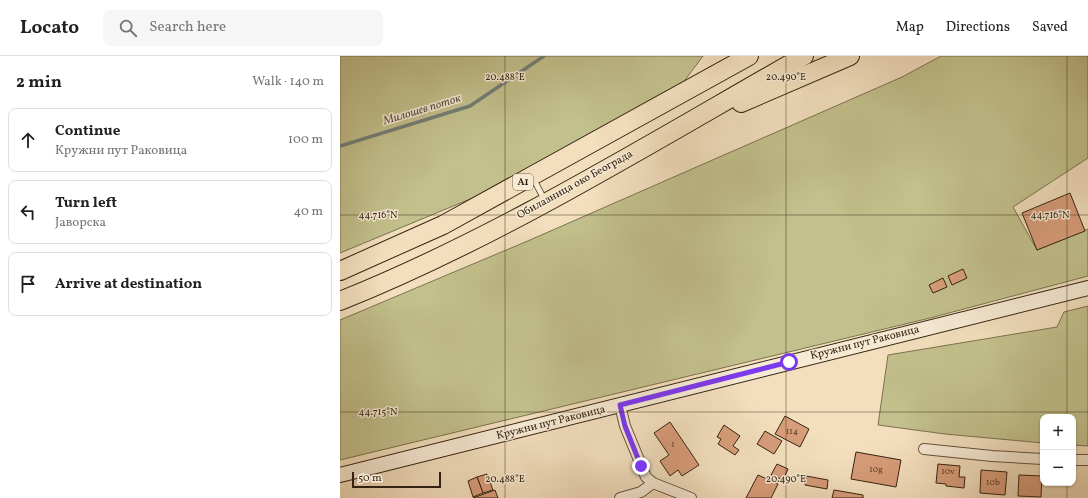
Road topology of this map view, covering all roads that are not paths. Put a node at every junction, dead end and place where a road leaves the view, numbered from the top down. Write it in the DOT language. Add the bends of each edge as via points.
graph roads {
  1 [pos="730,56"];
  2 [pos="749,56"];
  3 [pos="804,56"];
  4 [pos="850,56"];
  5 [pos="700,84"];
  6 [pos="684,124"];
  7 [pos="532,177"];
  8 [pos="546,202"];
  9 [pos="340,271"];
  10 [pos="1088,288"];
  11 [pos="340,301"];
  12 [pos="620,405"];
  13 [pos="924,448"];
  14 [pos="1040,459"];
  15 [pos="1076,460"];
  16 [pos="1088,460"];
  17 [pos="340,475"];
  18 [pos="653,483"];
  19 [pos="620,498"];
  20 [pos="691,498"];
  1 -- 5 [label="highway"];
  2 -- 5 [label="highway, A1"];
  3 -- 6 [label="highway, Обилазница око Београда"];
  4 -- 6 [label="highway"];
  5 -- 7 [label="highway, A1"];
  6 -- 8 [label="highway, Обилазница око Београда"];
  7 -- 8 [label="lane"];
  7 -- 9 [label="highway, A1" via="443,226"];
  8 -- 11 [label="highway, Обилазница око Београда" via="432,261"];
  10 -- 12 [label="main road, Кружни пут Раковица"];
  12 -- 17 [label="main road, Кружни пут Раковица"];
  12 -- 18 [label="street" via="625,426 641,466 646,477"];
  13 -- 14 [label="street"];
  15 -- 16 [label="street"];
  18 -- 19 [label="street" via="641,492"];
  18 -- 20 [label="street"];
}
